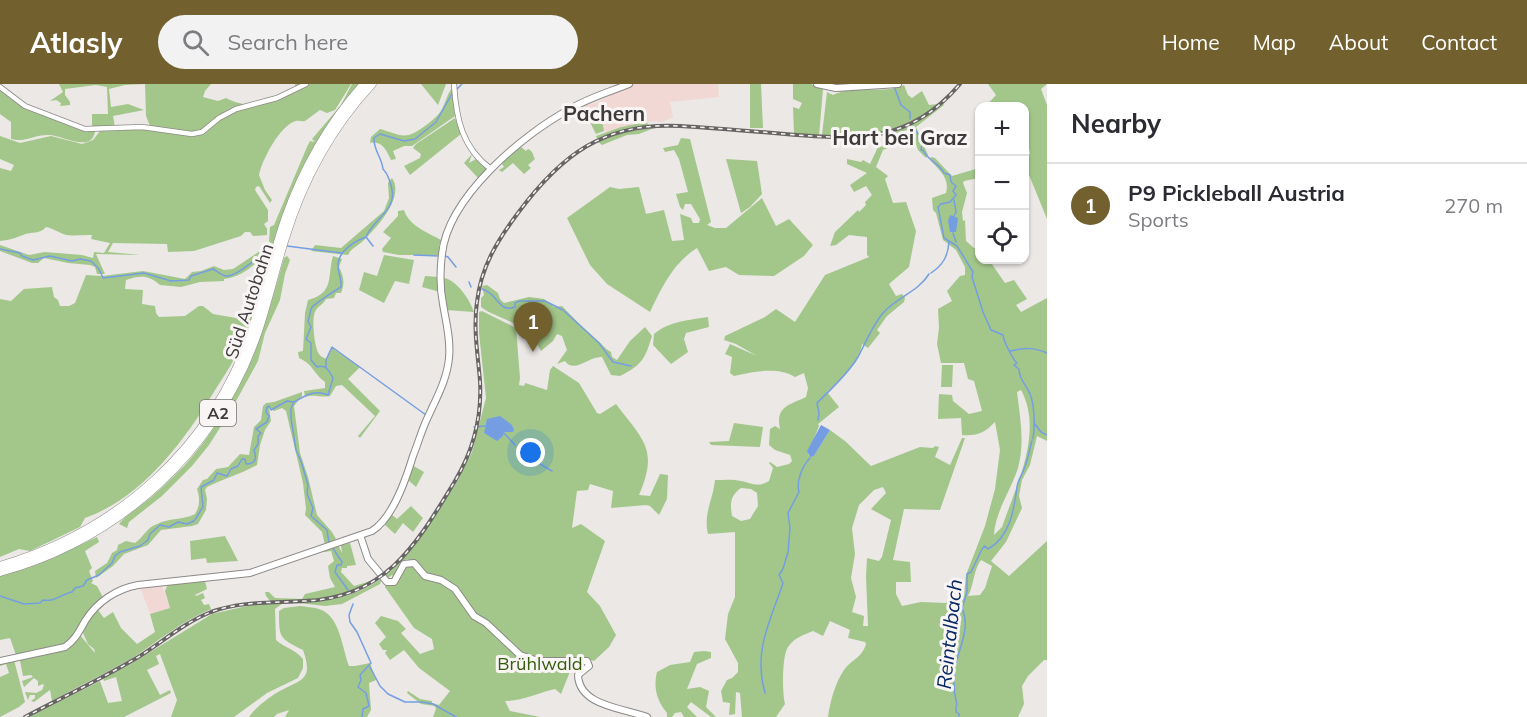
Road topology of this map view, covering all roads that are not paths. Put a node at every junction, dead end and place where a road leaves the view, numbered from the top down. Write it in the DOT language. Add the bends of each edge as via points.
graph roads {
  1 [pos="306,84"];
  2 [pos="364,84"];
  3 [pos="372,84"];
  4 [pos="628,84"];
  5 [pos="817,84"];
  6 [pos="895,85"];
  7 [pos="0,87"];
  8 [pos="454,88"];
  9 [pos="491,169"];
  10 [pos="282,240"];
  11 [pos="94,530"];
  12 [pos="360,535"];
  13 [pos="0,566"];
  14 [pos="0,572"];
  15 [pos="0,661"];
  16 [pos="647,717"];
  1 -- 7 [label="street" via="277,98 230,111 200,133 188,134 142,126 83,129 25,106"];
  2 -- 10 [label="highway, Süd Autobahn / A2" via="332,123 315,152 297,188"];
  3 -- 10 [label="highway, Süd Autobahn / A2" via="338,125 320,155"];
  4 -- 9 [label="main road" via="551,120"];
  5 -- 6 [label="main road" via="836,88"];
  8 -- 9 [label="street" via="464,137 475,155"];
  9 -- 12 [label="main road" via="457,210 443,246 442,295 450,347 446,374 386,519"];
  10 -- 11 [label="highway, Süd Autobahn / A2" via="241,360 212,413 163,473"];
  11 -- 13 [label="highway, Süd Autobahn / A2"];
  11 -- 14 [label="highway, Süd Autobahn / A2" via="43,558"];
  12 -- 15 [label="main road" via="263,570 121,588 95,609 73,642 65,647"];
  12 -- 16 [label="main road" via="369,562 388,583 395,580 404,564 414,563 425,576 455,589 474,616 520,656 538,661 587,660 589,666 578,675 586,695"];
}
